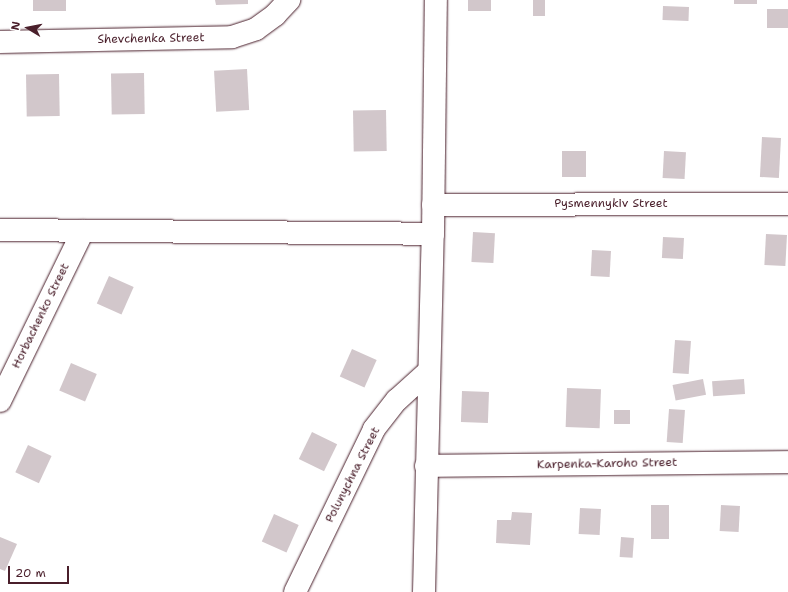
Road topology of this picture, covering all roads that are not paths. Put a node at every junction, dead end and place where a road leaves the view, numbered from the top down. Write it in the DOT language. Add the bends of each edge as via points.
graph roads {
  1 [pos="289,0"];
  2 [pos="436,0"];
  3 [pos="0,42"];
  4 [pos="788,204"];
  5 [pos="433,205"];
  6 [pos="0,230"];
  7 [pos="82,231"];
  8 [pos="433,234"];
  9 [pos="429,372"];
  10 [pos="0,401"];
  11 [pos="788,462"];
  12 [pos="426,466"];
  13 [pos="295,592"];
  14 [pos="424,592"];
  1 -- 3 [label="street, Shevchenka Street" via="275,15 256,29 232,37"];
  2 -- 5 [label="street"];
  4 -- 5 [label="street, Pysmennykiv Street"];
  5 -- 8 [label="street"];
  6 -- 7 [label="street"];
  7 -- 8 [label="street"];
  7 -- 10 [label="street, Horbachenko Street"];
  8 -- 9 [label="street"];
  9 -- 12 [label="street"];
  9 -- 13 [label="street, Polunychna Street" via="397,400 374,429"];
  11 -- 12 [label="street, Karpenka-Karoho Street"];
  12 -- 14 [label="street"];
}
